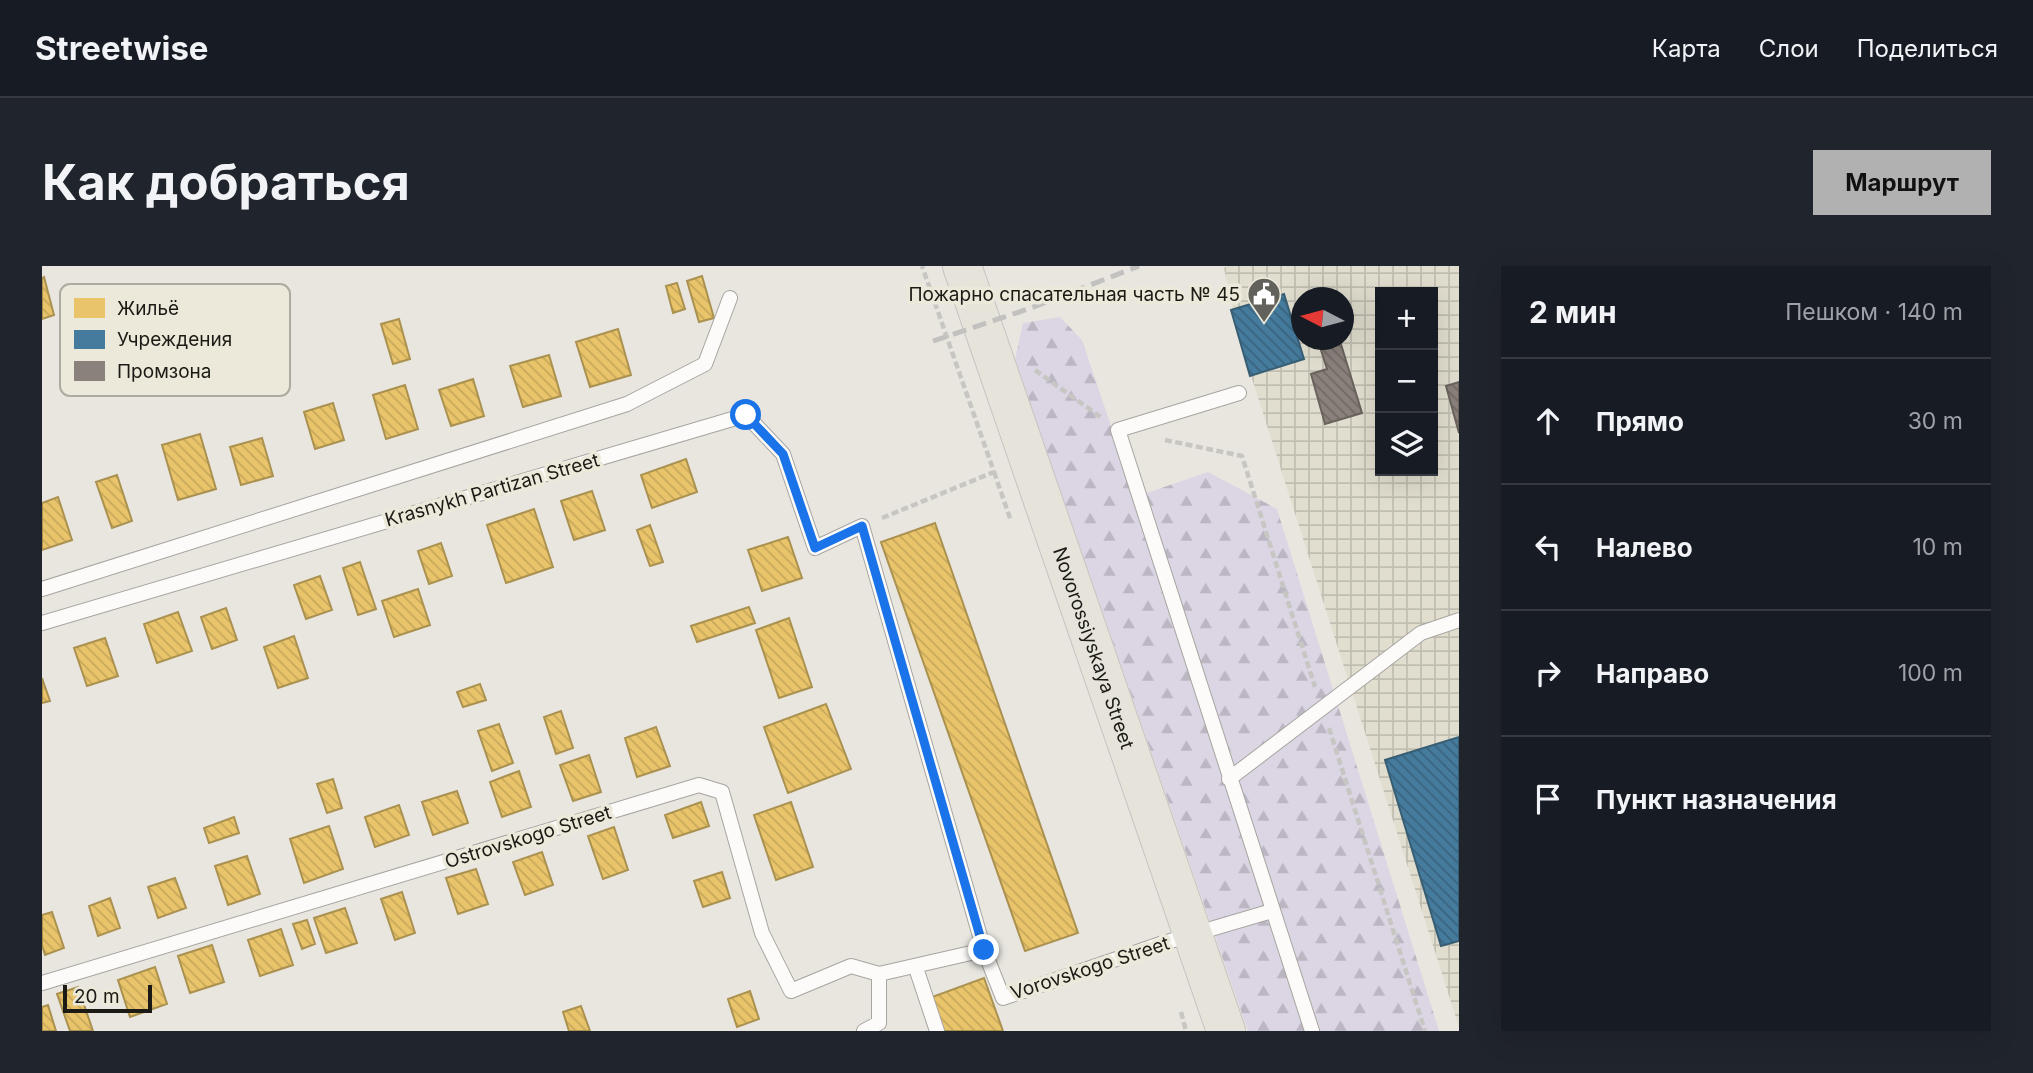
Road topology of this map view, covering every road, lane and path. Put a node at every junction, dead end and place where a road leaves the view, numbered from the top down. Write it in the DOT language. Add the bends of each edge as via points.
graph roads {
  1 [pos="922,266"];
  2 [pos="962,266"];
  3 [pos="730,298"];
  4 [pos="1029,365"];
  5 [pos="1239,393"];
  6 [pos="1118,430"];
  7 [pos="862,526"];
  8 [pos="42,589"];
  9 [pos="1459,620"];
  10 [pos="42,623"];
  11 [pos="1229,779"];
  12 [pos="1272,911"];
  13 [pos="1193,935"];
  14 [pos="984,950"];
  15 [pos="916,968"];
  16 [pos="879,974"];
  17 [pos="42,983"];
  18 [pos="864,1031"];
  19 [pos="937,1031"];
  20 [pos="1226,1031"];
  21 [pos="1312,1031"];
  1 -- 7 [label="path" via="994,472"];
  2 -- 13 [label="main road, Novorossiyskaya Street"];
  3 -- 8 [label="lane, Krasnykh Partizan Street" via="705,364 628,404"];
  4 -- 6 [label="path"];
  5 -- 6 [label="lane"];
  6 -- 11 [label="lane"];
  7 -- 10 [label="lane, Krasnykh Partizan Street" via="815,548 783,454 746,415"];
  7 -- 14 [label="lane"];
  9 -- 11 [label="lane" via="1421,633"];
  11 -- 12 [label="lane"];
  12 -- 13 [label="lane"];
  12 -- 21 [label="lane"];
  13 -- 14 [label="lane, Vorovskogo Street" via="1003,998"];
  13 -- 20 [label="main road, Novorossiyskaya Street"];
  14 -- 15 [label="lane"];
  15 -- 16 [label="lane"];
  15 -- 19 [label="lane"];
  16 -- 17 [label="lane, Ostrovskogo Street" via="851,967 792,991 762,933 722,792 699,785"];
  16 -- 18 [label="lane" via="879,1023"];
}
